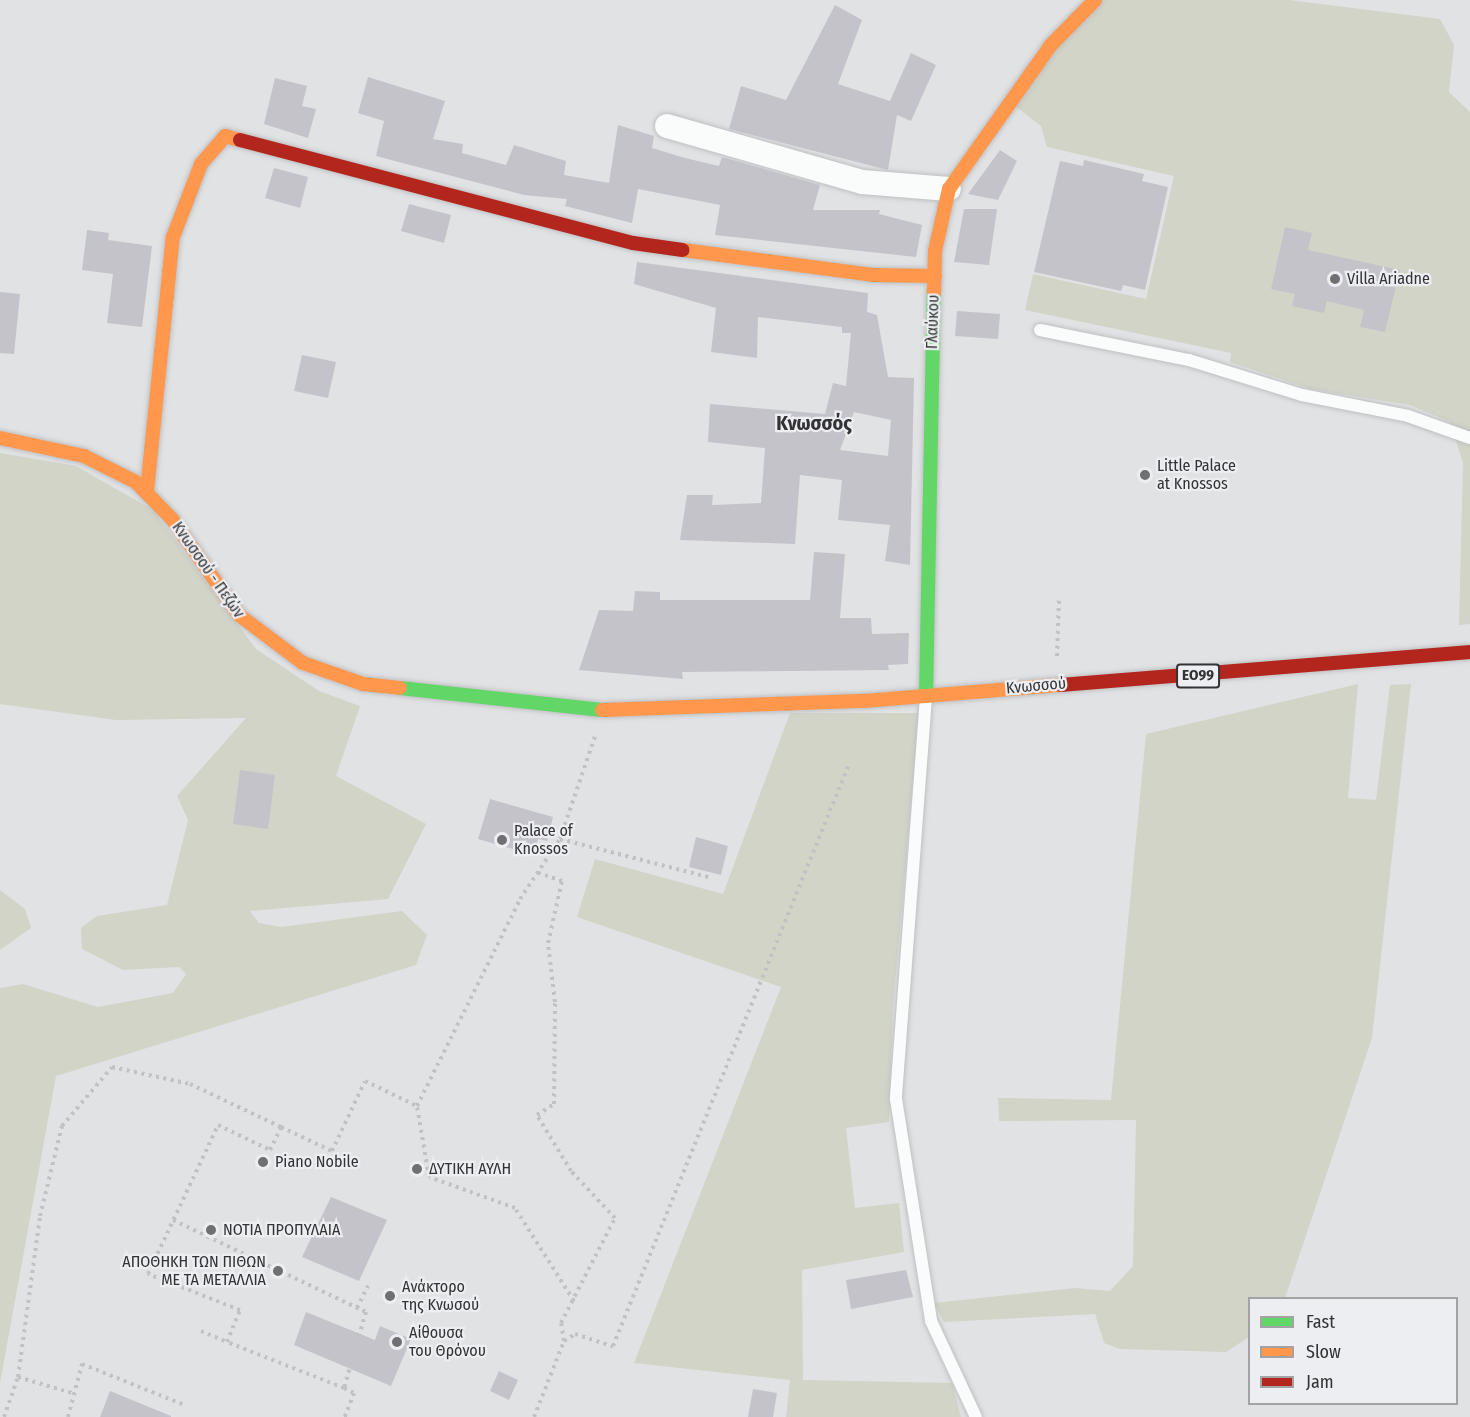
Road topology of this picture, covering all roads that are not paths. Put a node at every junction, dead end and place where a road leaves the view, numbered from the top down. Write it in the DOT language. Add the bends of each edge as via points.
graph roads {
  1 [pos="1095,0"];
  2 [pos="667,126"];
  3 [pos="949,189"];
  4 [pos="935,276"];
  5 [pos="1040,330"];
  6 [pos="0,438"];
  7 [pos="1470,438"];
  8 [pos="147,491"];
  9 [pos="1470,652"];
  10 [pos="926,696"];
  11 [pos="602,710"];
  12 [pos="976,1417"];
  1 -- 3 [label="street, Γλαύκου" via="1051,45"];
  2 -- 3 [label="street" via="862,182"];
  3 -- 4 [label="street, Γλαύκου"];
  4 -- 8 [label="street" via="872,275 633,243 225,136 201,164 173,237"];
  4 -- 10 [label="street, Γλαύκου"];
  5 -- 7 [label="lane" via="1189,360 1302,395 1408,416"];
  6 -- 8 [label="street, Κνωσσού - Πεζών" via="84,456"];
  8 -- 11 [label="street, Κνωσσού - Πεζών" via="238,615 303,663 363,684"];
  9 -- 10 [label="street, Κνωσσού / ΕΟ99"];
  10 -- 11 [label="street, Κνωσσού / ΕΟ99" via="734,709"];
  10 -- 12 [label="lane" via="896,1099 931,1321"];
}
